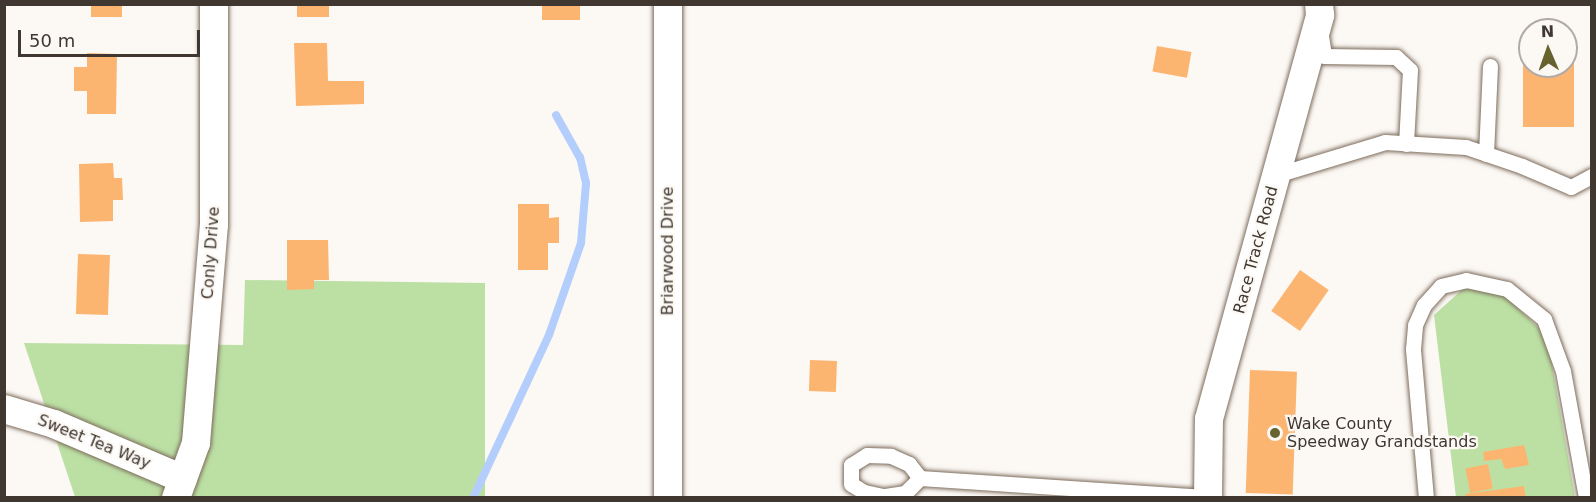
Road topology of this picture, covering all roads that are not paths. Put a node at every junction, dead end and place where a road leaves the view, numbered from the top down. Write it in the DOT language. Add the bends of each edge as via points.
graph roads {
  1 [pos="214,4"];
  2 [pos="668,4"];
  3 [pos="1319,10"];
  4 [pos="1490,66"];
  5 [pos="1406,144"];
  6 [pos="1486,154"];
  7 [pos="1276,175"];
  8 [pos="1592,176"];
  9 [pos="4,409"];
  10 [pos="920,477"];
  11 [pos="179,488"];
  12 [pos="1208,497"];
  13 [pos="668,498"];
  14 [pos="1426,498"];
  15 [pos="1586,498"];
  1 -- 11 [label="street, Conly Drive" via="214,225 196,442"];
  2 -- 13 [label="street, Briarwood Drive"];
  3 -- 5 [label="lane" via="1324,56 1396,57 1410,70"];
  3 -- 7 [label="street, Race Track Road"];
  4 -- 6 [label="lane"];
  5 -- 6 [label="lane" via="1466,147"];
  5 -- 7 [label="lane" via="1385,142"];
  6 -- 8 [label="lane" via="1571,187"];
  7 -- 12 [label="street, Race Track Road" via="1209,419"];
  9 -- 11 [label="street, Sweet Tea Way" via="54,424"];
  10 -- 12 [label="lane"];
  14 -- 15 [label="lane" via="1414,325 1424,305 1441,286 1466,280 1507,289 1544,319 1563,371"];
}
